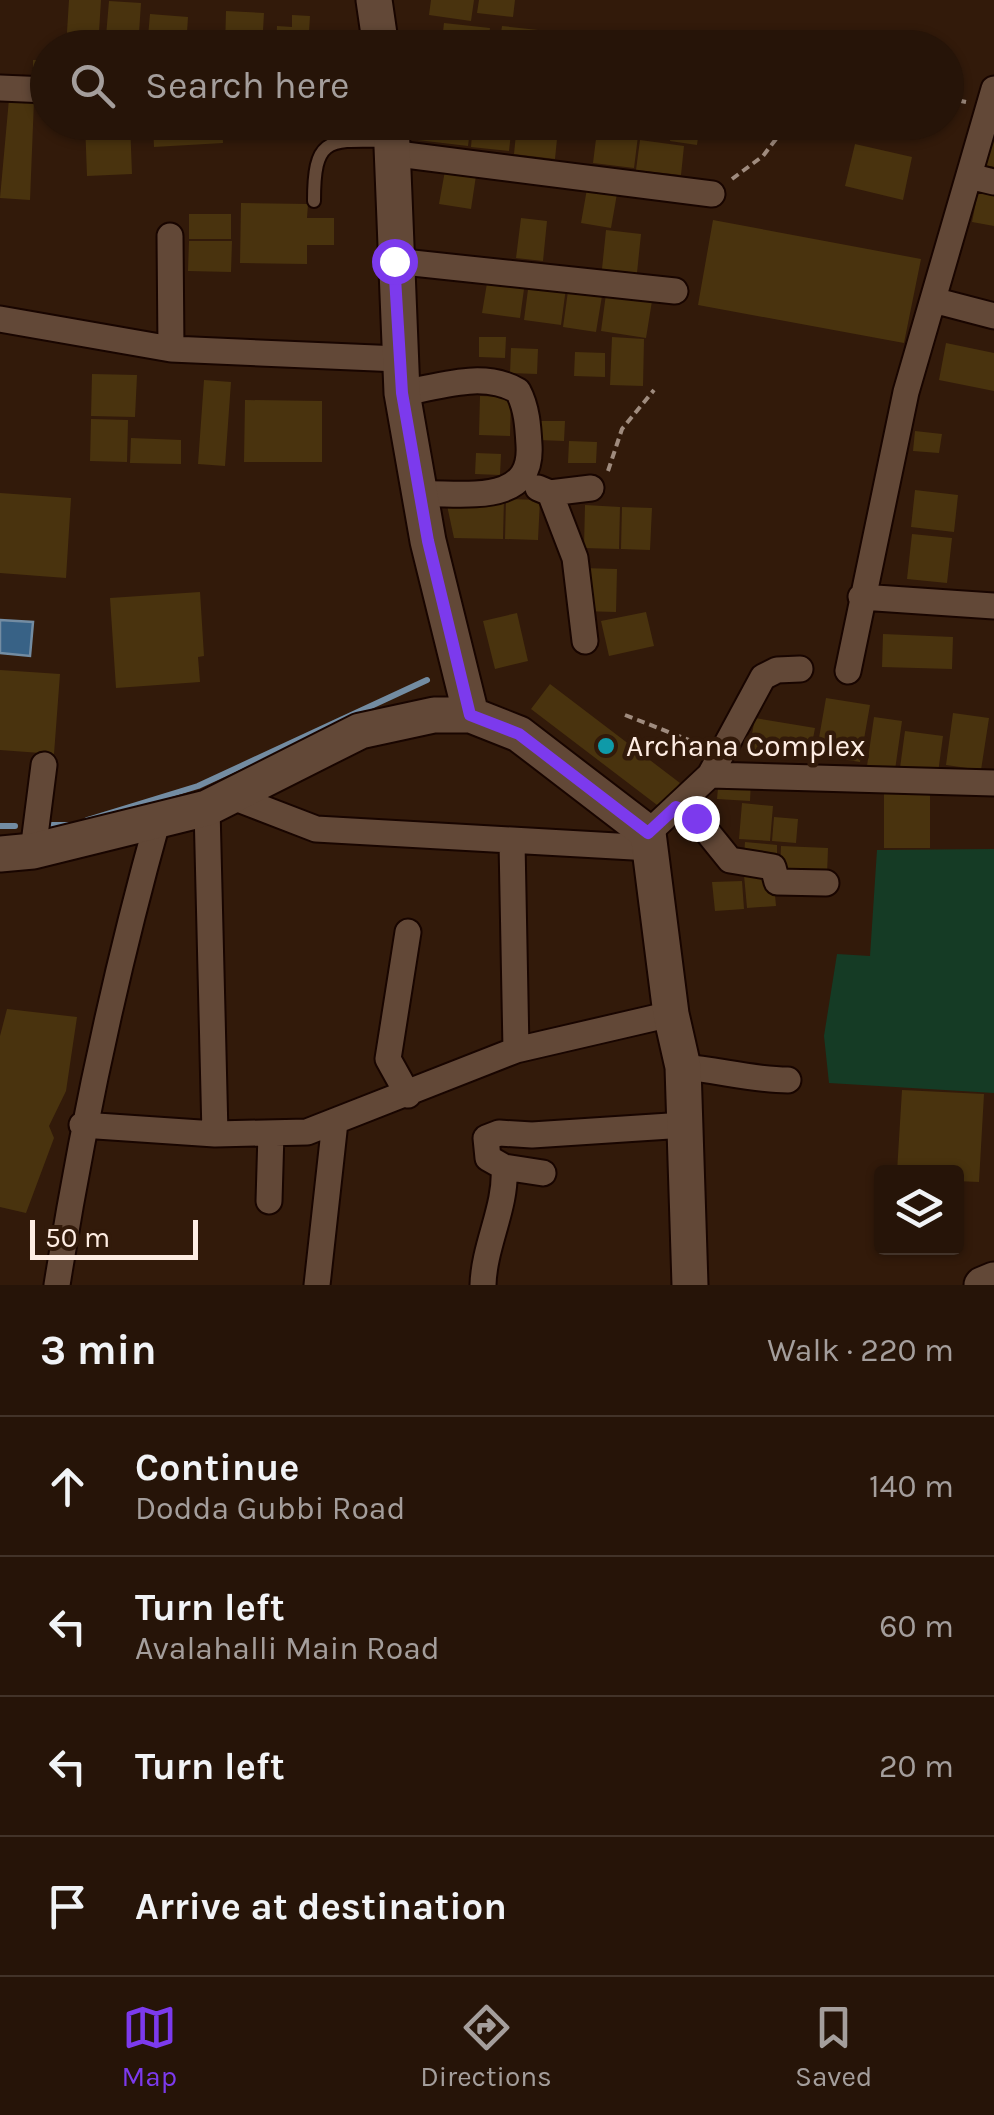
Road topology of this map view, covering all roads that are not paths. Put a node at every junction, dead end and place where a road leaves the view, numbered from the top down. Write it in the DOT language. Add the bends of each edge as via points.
graph roads {
  1 [pos="374,0"];
  2 [pos="378,30"];
  3 [pos="0,88"];
  4 [pos="994,88"];
  5 [pos="30,89"];
  6 [pos="376,140"];
  7 [pos="390,140"];
  8 [pos="396,140"];
  9 [pos="982,179"];
  10 [pos="712,194"];
  11 [pos="314,201"];
  12 [pos="170,236"];
  13 [pos="394,261"];
  14 [pos="676,291"];
  15 [pos="932,300"];
  16 [pos="994,316"];
  17 [pos="0,319"];
  18 [pos="171,349"];
  19 [pos="400,376"];
  20 [pos="520,481"];
  21 [pos="591,488"];
  22 [pos="550,493"];
  23 [pos="419,494"];
  24 [pos="861,597"];
  25 [pos="994,606"];
  26 [pos="585,641"];
  27 [pos="800,669"];
  28 [pos="848,671"];
  29 [pos="470,715"];
  30 [pos="716,763"];
  31 [pos="44,765"];
  32 [pos="994,783"];
  33 [pos="220,803"];
  34 [pos="676,807"];
  35 [pos="158,819"];
  36 [pos="650,840"];
  37 [pos="512,842"];
  38 [pos="16,852"];
  39 [pos="826,883"];
  40 [pos="408,932"];
  41 [pos="671,1014"];
  42 [pos="516,1050"];
  43 [pos="683,1067"];
  44 [pos="788,1080"];
  45 [pos="408,1095"];
  46 [pos="335,1122"];
  47 [pos="82,1125"];
  48 [pos="684,1125"];
  49 [pos="271,1133"];
  50 [pos="215,1134"];
  51 [pos="504,1167"];
  52 [pos="542,1173"];
  53 [pos="268,1200"];
  54 [pos="994,1280"];
  55 [pos="57,1285"];
  56 [pos="317,1285"];
  57 [pos="483,1285"];
  58 [pos="690,1285"];
  59 [pos="982,1285"];
  1 -- 2 [label="main road"];
  3 -- 5 [label="street"];
  4 -- 9 [label="street"];
  6 -- 11 [label="lane" via="332,143 319,152"];
  7 -- 13 [label="main road"];
  8 -- 10 [label="street"];
  9 -- 15 [label="street"];
  12 -- 18 [label="street"];
  13 -- 14 [label="street"];
  13 -- 19 [label="main road"];
  15 -- 16 [label="street"];
  15 -- 24 [label="street"];
  17 -- 18 [label="street"];
  18 -- 19 [label="street"];
  19 -- 20 [label="street" via="482,379 518,391 530,462"];
  19 -- 23 [label="main road"];
  20 -- 22 [label="street"];
  20 -- 23 [label="street" via="510,490"];
  21 -- 22 [label="street"];
  22 -- 26 [label="street" via="575,558"];
  23 -- 29 [label="main road"];
  24 -- 25 [label="street"];
  24 -- 28 [label="street"];
  27 -- 30 [label="street" via="763,677"];
  29 -- 33 [label="main road" via="360,731"];
  29 -- 36 [label="main road" via="519,734"];
  30 -- 32 [label="street"];
  30 -- 34 [label="street"];
  31 -- 38 [label="street"];
  33 -- 35 [label="main road"];
  33 -- 37 [label="street" via="316,829"];
  33 -- 50 [label="street"];
  34 -- 36 [label="street"];
  34 -- 39 [label="street" via="696,818 730,860 773,867 777,882"];
  35 -- 38 [label="main road"];
  35 -- 47 [label="street"];
  36 -- 37 [label="street"];
  36 -- 41 [label="main road"];
  37 -- 42 [label="street"];
  40 -- 45 [label="street" via="388,1059"];
  41 -- 42 [label="street"];
  41 -- 43 [label="main road"];
  42 -- 45 [label="street"];
  43 -- 44 [label="street"];
  43 -- 48 [label="main road"];
  45 -- 46 [label="street"];
  46 -- 49 [label="street"];
  46 -- 56 [label="street"];
  47 -- 50 [label="street"];
  47 -- 55 [label="street"];
  48 -- 51 [label="street" via="499,1133 484,1145 488,1158"];
  48 -- 58 [label="main road"];
  49 -- 50 [label="street"];
  49 -- 53 [label="street"];
  51 -- 52 [label="street"];
  51 -- 57 [label="street"];
  54 -- 59 [label="main road"];
}
